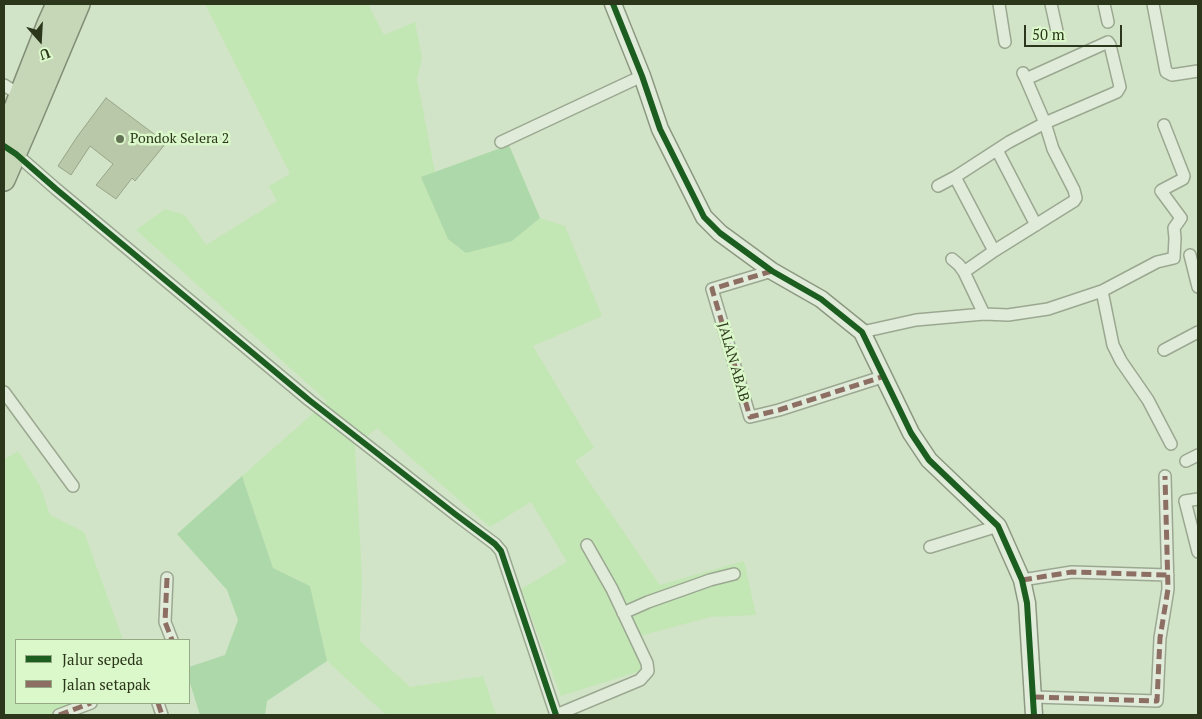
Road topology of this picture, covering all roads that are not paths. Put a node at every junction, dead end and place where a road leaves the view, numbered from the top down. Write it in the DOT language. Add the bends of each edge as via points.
graph roads {
  1 [pos="57,4"];
  2 [pos="79,4"];
  3 [pos="613,4"];
  4 [pos="999,4"];
  5 [pos="1051,4"];
  6 [pos="1104,4"];
  7 [pos="1153,4"];
  8 [pos="1108,22"];
  9 [pos="1056,31"];
  10 [pos="1005,42"];
  11 [pos="1198,71"];
  12 [pos="642,76"];
  13 [pos="17,102"];
  14 [pos="1045,123"];
  15 [pos="1164,125"];
  16 [pos="501,142"];
  17 [pos="10,146"];
  18 [pos="996,150"];
  19 [pos="955,177"];
  20 [pos="4,180"];
  21 [pos="938,186"];
  22 [pos="1036,225"];
  23 [pos="994,251"];
  24 [pos="1194,254"];
  25 [pos="1174,258"];
  26 [pos="952,259"];
  27 [pos="772,271"];
  28 [pos="964,272"];
  29 [pos="1198,287"];
  30 [pos="1102,291"];
  31 [pos="984,314"];
  32 [pos="862,332"];
  33 [pos="1198,332"];
  34 [pos="1164,350"];
  35 [pos="885,376"];
  36 [pos="4,392"];
  37 [pos="1172,444"];
  38 [pos="1198,455"];
  39 [pos="1186,461"];
  40 [pos="1165,476"];
  41 [pos="73,486"];
  42 [pos="1198,499"];
  43 [pos="998,526"];
  44 [pos="587,545"];
  45 [pos="930,548"];
  46 [pos="1198,552"];
  47 [pos="734,574"];
  48 [pos="1168,575"];
  49 [pos="167,578"];
  50 [pos="1022,580"];
  51 [pos="624,613"];
  52 [pos="172,639"];
  53 [pos="1034,697"];
  54 [pos="88,704"];
  55 [pos="59,715"];
  56 [pos="556,715"];
  57 [pos="1034,715"];
  1 -- 13 [label="highway"];
  2 -- 13 [label="highway"];
  3 -- 12 [label="street"];
  4 -- 10 [label="street"];
  5 -- 9 [label="street"];
  6 -- 8 [label="street"];
  7 -- 11 [label="street" via="1166,72 1172,75"];
  12 -- 16 [label="street"];
  12 -- 27 [label="street" via="660,129 704,217 720,233"];
  13 -- 17 [label="highway"];
  14 -- 14 [label="street" via="1119,90 1108,42 1024,76"];
  14 -- 18 [label="street"];
  14 -- 22 [label="street" via="1053,149 1076,198"];
  15 -- 25 [label="street" via="1184,176 1161,192 1181,218 1174,228"];
  17 -- 20 [label="highway"];
  17 -- 56 [label="street" via="56,189 295,388 495,544 501,551"];
  18 -- 19 [label="street"];
  18 -- 22 [label="street"];
  19 -- 21 [label="street"];
  19 -- 23 [label="street"];
  22 -- 23 [label="street"];
  23 -- 28 [label="street"];
  24 -- 25 [label="street"];
  24 -- 29 [label="street"];
  25 -- 30 [label="street" via="1158,262"];
  26 -- 28 [label="street"];
  27 -- 32 [label="street" via="821,299"];
  27 -- 35 [label="street, JALAN ABAB" via="712,289 750,417"];
  28 -- 31 [label="street"];
  30 -- 31 [label="street" via="1048,308 1008,315"];
  30 -- 37 [label="street" via="1113,345"];
  31 -- 32 [label="street" via="916,320"];
  32 -- 35 [label="street"];
  33 -- 34 [label="street"];
  35 -- 43 [label="street" via="911,433 929,460"];
  36 -- 41 [label="street"];
  38 -- 39 [label="street"];
  40 -- 48 [label="street"];
  42 -- 46 [label="street" via="1185,501"];
  43 -- 45 [label="street"];
  43 -- 50 [label="street"];
  44 -- 51 [label="street"];
  47 -- 51 [label="street"];
  48 -- 50 [label="street" via="1072,572"];
  48 -- 53 [label="street" via="1157,701"];
  49 -- 52 [label="street" via="165,622"];
  50 -- 53 [label="street" via="1027,603"];
  51 -- 56 [label="street" via="647,663 645,676"];
  53 -- 57 [label="street"];
  54 -- 55 [label="street"];
}
